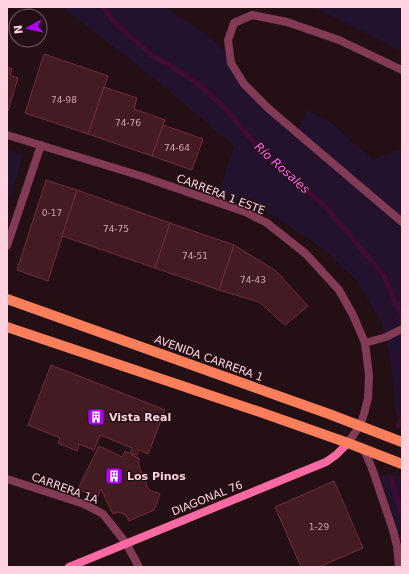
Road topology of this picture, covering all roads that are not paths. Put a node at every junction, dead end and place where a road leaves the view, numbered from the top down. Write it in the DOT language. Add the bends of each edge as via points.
graph roads {
  1 [pos="402,70"];
  2 [pos="7,135"];
  3 [pos="41,145"];
  4 [pos="402,222"];
  5 [pos="7,246"];
  6 [pos="7,299"];
  7 [pos="7,327"];
  8 [pos="402,329"];
  9 [pos="365,343"];
  10 [pos="360,426"];
  11 [pos="402,442"];
  12 [pos="348,443"];
  13 [pos="364,449"];
  14 [pos="402,464"];
  15 [pos="7,478"];
  16 [pos="126,544"];
  17 [pos="69,567"];
  18 [pos="139,567"];
  19 [pos="399,567"];
  1 -- 4 [label="street" via="339,40 287,22 252,15 234,23 228,40 231,63 244,84 268,109"];
  2 -- 3 [label="street, CARRERA 1 ESTE"];
  3 -- 5 [label="street"];
  3 -- 9 [label="street, CARRERA 1 ESTE" via="141,176 245,212 267,223 306,254 339,290"];
  6 -- 10 [label="main road, AVENIDA CARRERA 1"];
  7 -- 12 [label="main road"];
  8 -- 9 [label="street"];
  9 -- 10 [label="street, CARRERA 1 ESTE" via="369,375 368,398"];
  10 -- 11 [label="main road, AVENIDA CARRERA 1"];
  10 -- 12 [label="street, CARRERA 1 ESTE"];
  12 -- 13 [label="main road"];
  12 -- 16 [label="street, DIAGONAL 76" via="326,462"];
  13 -- 14 [label="main road"];
  13 -- 19 [label="street" via="393,530"];
  15 -- 16 [label="street, CARRERA 1A" via="84,504 103,514"];
  16 -- 17 [label="street, DIAGONAL 76"];
  16 -- 18 [label="street, CARRERA 1A"];
}
